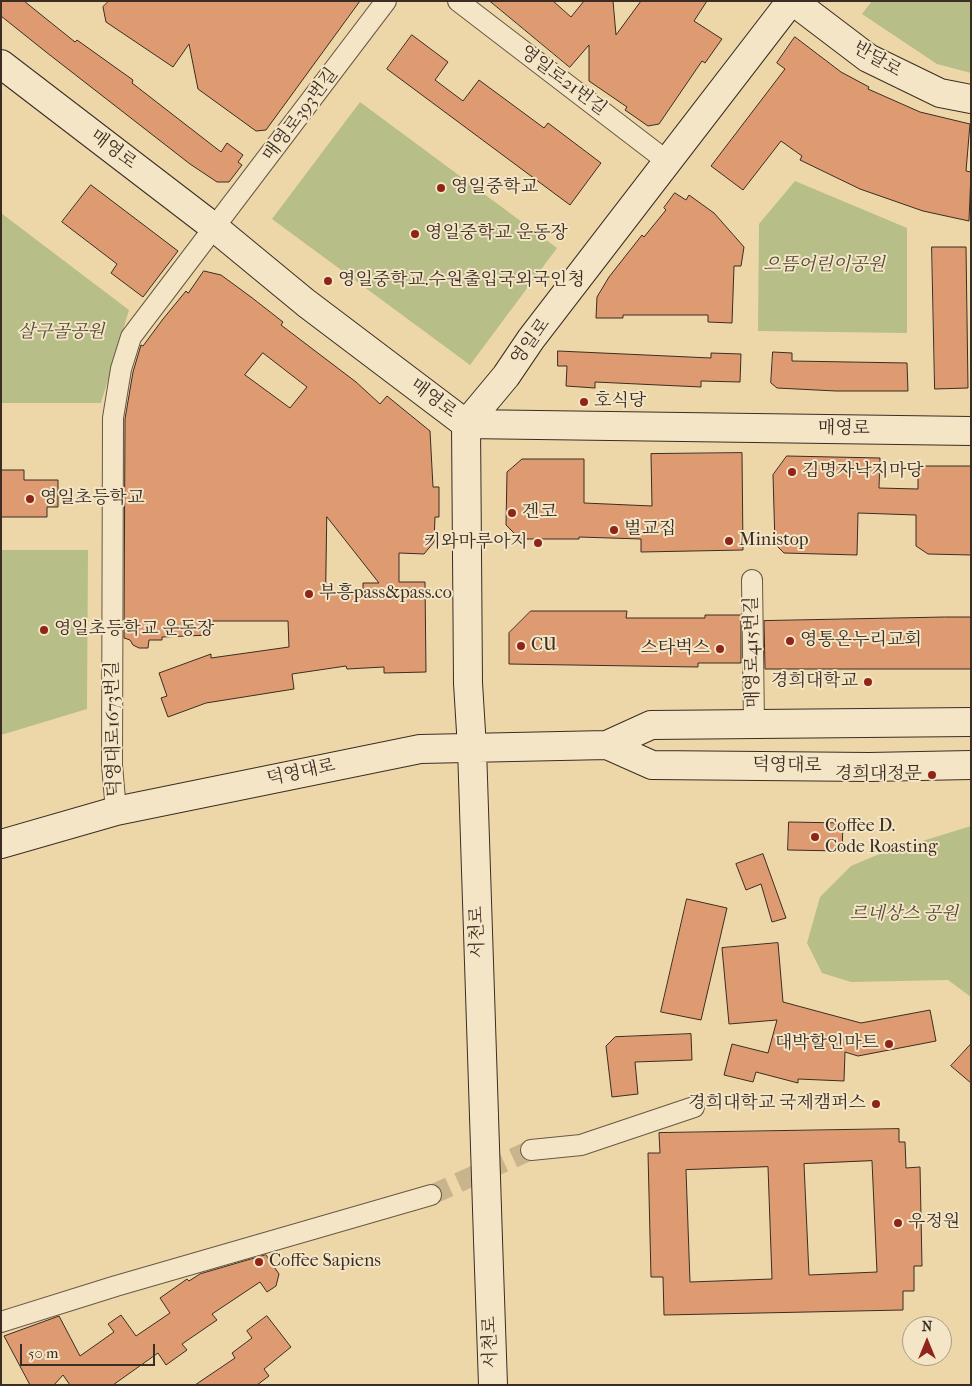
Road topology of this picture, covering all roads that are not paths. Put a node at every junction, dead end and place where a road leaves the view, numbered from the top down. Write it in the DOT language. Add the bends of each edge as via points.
graph roads {
  1 [pos="386,1"];
  2 [pos="458,1"];
  3 [pos="792,1"];
  4 [pos="1,64"];
  5 [pos="971,99"];
  6 [pos="668,162"];
  7 [pos="215,228"];
  8 [pos="466,424"];
  9 [pos="971,431"];
  10 [pos="752,580"];
  11 [pos="971,722"];
  12 [pos="754,724"];
  13 [pos="607,745"];
  14 [pos="472,748"];
  15 [pos="971,764"];
  16 [pos="116,811"];
  17 [pos="1,844"];
  18 [pos="694,1107"];
  19 [pos="531,1150"];
  20 [pos="431,1195"];
  21 [pos="1,1322"];
  22 [pos="493,1385"];
  1 -- 7 [label="street, 매영로393번길"];
  2 -- 6 [label="street, 영일로21번길"];
  3 -- 5 [label="street, 반달로" via="868,58 940,93"];
  3 -- 6 [label="street, 영일로"];
  4 -- 7 [label="street, 매영로"];
  6 -- 8 [label="street, 영일로"];
  7 -- 8 [label="street, 매영로" via="306,303"];
  7 -- 16 [label="street, 덕영대로1673번길" via="131,337 115,398 112,765"];
  8 -- 9 [label="street, 매영로"];
  8 -- 14 [label="street" via="468,682"];
  10 -- 12 [label="street, 매영로415번길"];
  11 -- 12 [label="street, 덕영대로"];
  12 -- 13 [label="street, 덕영대로" via="651,725"];
  13 -- 14 [label="street, 덕영대로"];
  13 -- 15 [label="street, 덕영대로" via="652,765 869,767"];
  14 -- 16 [label="street, 덕영대로" via="420,750"];
  14 -- 22 [label="street, 서천로, bridge"];
  16 -- 17 [label="street, 덕영대로"];
  18 -- 19 [label="street" via="581,1144"];
  20 -- 21 [label="street"];
}
